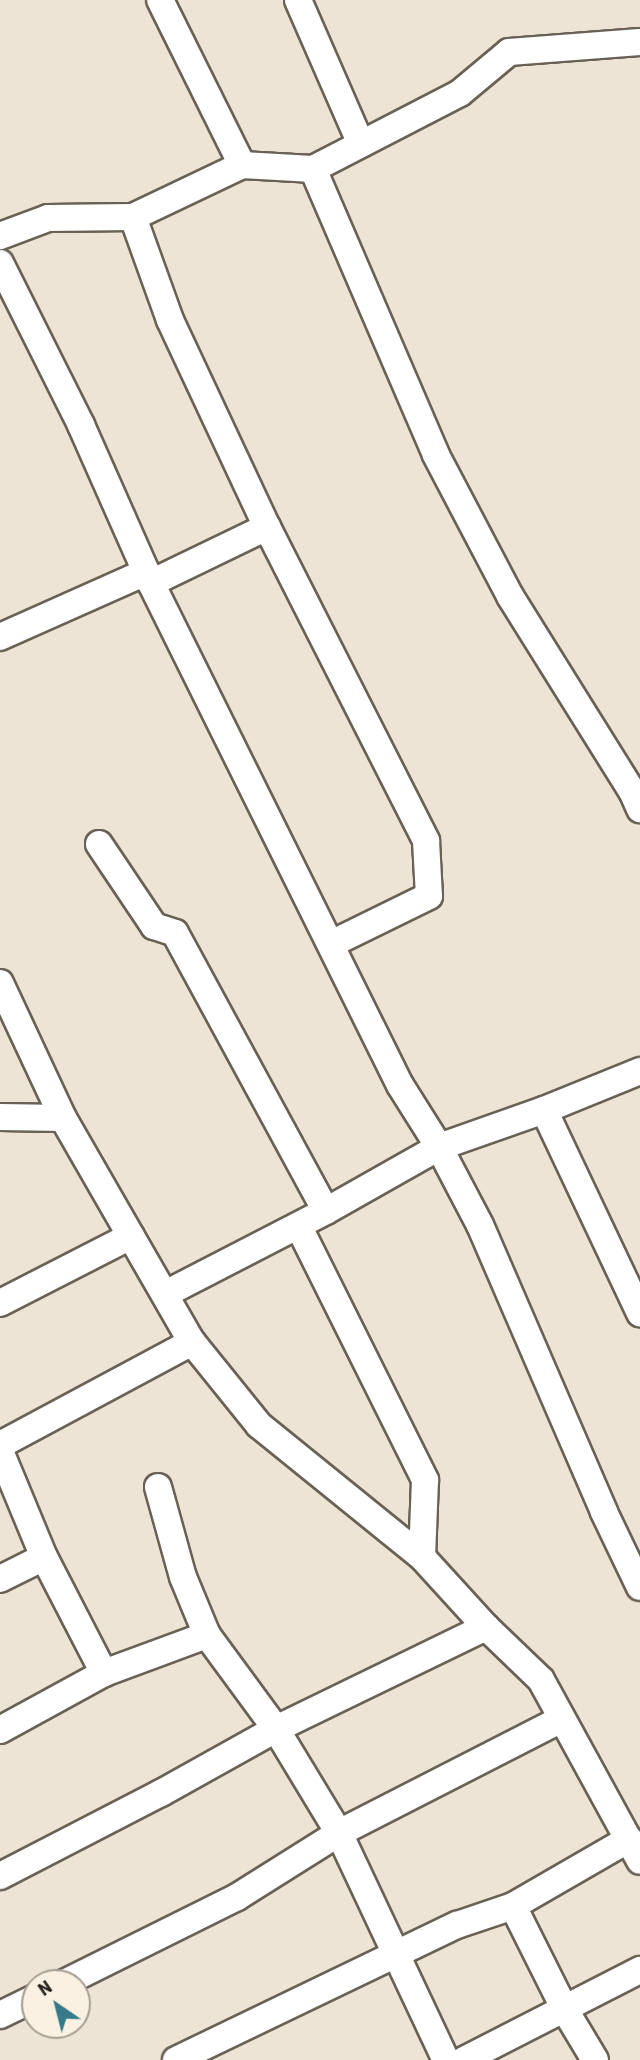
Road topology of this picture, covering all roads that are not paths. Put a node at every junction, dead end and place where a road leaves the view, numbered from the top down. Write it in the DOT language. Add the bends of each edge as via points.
graph roads {
  1 [pos="160,0"];
  2 [pos="298,0"];
  3 [pos="640,42"];
  4 [pos="361,144"];
  5 [pos="242,165"];
  6 [pos="313,169"];
  7 [pos="133,217"];
  8 [pos="0,236"];
  9 [pos="0,263"];
  10 [pos="267,527"];
  11 [pos="149,578"];
  12 [pos="0,637"];
  13 [pos="640,809"];
  14 [pos="99,844"];
  15 [pos="331,944"];
  16 [pos="0,983"];
  17 [pos="640,1072"];
  18 [pos="544,1110"];
  19 [pos="0,1117"];
  20 [pos="63,1118"];
  21 [pos="439,1147"];
  22 [pos="326,1211"];
  23 [pos="299,1227"];
  24 [pos="131,1236"];
  25 [pos="165,1294"];
  26 [pos="0,1303"];
  27 [pos="640,1314"];
  28 [pos="192,1342"];
  29 [pos="0,1445"];
  30 [pos="0,1451"];
  31 [pos="158,1487"];
  32 [pos="44,1557"];
  33 [pos="422,1557"];
  34 [pos="0,1578"];
  35 [pos="640,1587"];
  36 [pos="486,1627"];
  37 [pos="207,1635"];
  38 [pos="104,1673"];
  39 [pos="562,1719"];
  40 [pos="276,1729"];
  41 [pos="0,1730"];
  42 [pos="339,1833"];
  43 [pos="634,1850"];
  44 [pos="0,1876"];
  45 [pos="513,1906"];
  46 [pos="396,1955"];
  47 [pos="91,1970"];
  48 [pos="640,1970"];
  49 [pos="21,2004"];
  50 [pos="565,2010"];
  51 [pos="0,2015"];
  52 [pos="176,2060"];
  53 [pos="446,2060"];
  54 [pos="464,2060"];
  55 [pos="595,2060"];
  1 -- 5 [label="street"];
  2 -- 4 [label="street"];
  3 -- 4 [label="street" via="509,52 460,93"];
  4 -- 6 [label="street"];
  5 -- 6 [label="street"];
  5 -- 7 [label="street"];
  6 -- 13 [label="street" via="436,455 510,596"];
  7 -- 8 [label="street" via="48,218"];
  7 -- 10 [label="street" via="170,320"];
  9 -- 11 [label="street" via="81,425"];
  10 -- 11 [label="street"];
  10 -- 15 [label="street" via="426,841 429,896"];
  11 -- 12 [label="street"];
  11 -- 15 [label="street"];
  14 -- 22 [label="street" via="154,926 175,933"];
  15 -- 21 [label="street" via="400,1085"];
  16 -- 20 [label="street"];
  17 -- 18 [label="street"];
  18 -- 21 [label="street"];
  18 -- 27 [label="street"];
  19 -- 20 [label="street"];
  20 -- 24 [label="street"];
  21 -- 22 [label="street"];
  21 -- 35 [label="street" via="480,1225"];
  22 -- 23 [label="street"];
  23 -- 25 [label="street"];
  23 -- 33 [label="street" via="425,1480"];
  24 -- 25 [label="street"];
  24 -- 26 [label="street"];
  25 -- 28 [label="street"];
  28 -- 29 [label="street"];
  28 -- 33 [label="street" via="259,1425"];
  30 -- 32 [label="street"];
  31 -- 37 [label="street" via="183,1577"];
  32 -- 34 [label="street"];
  32 -- 38 [label="street"];
  33 -- 36 [label="street"];
  36 -- 39 [label="street" via="541,1680"];
  36 -- 40 [label="street"];
  37 -- 38 [label="street"];
  37 -- 40 [label="street"];
  38 -- 41 [label="street"];
  39 -- 42 [label="street"];
  39 -- 43 [label="street"];
  40 -- 42 [label="street"];
  40 -- 44 [label="street"];
  42 -- 46 [label="street"];
  42 -- 47 [label="street" via="236,1897"];
  43 -- 45 [label="street"];
  45 -- 46 [label="street" via="457,1925"];
  45 -- 50 [label="street"];
  46 -- 52 [label="street"];
  46 -- 53 [label="street"];
  48 -- 50 [label="street"];
  49 -- 51 [label="street"];
  50 -- 54 [label="street"];
  50 -- 55 [label="street"];
}
